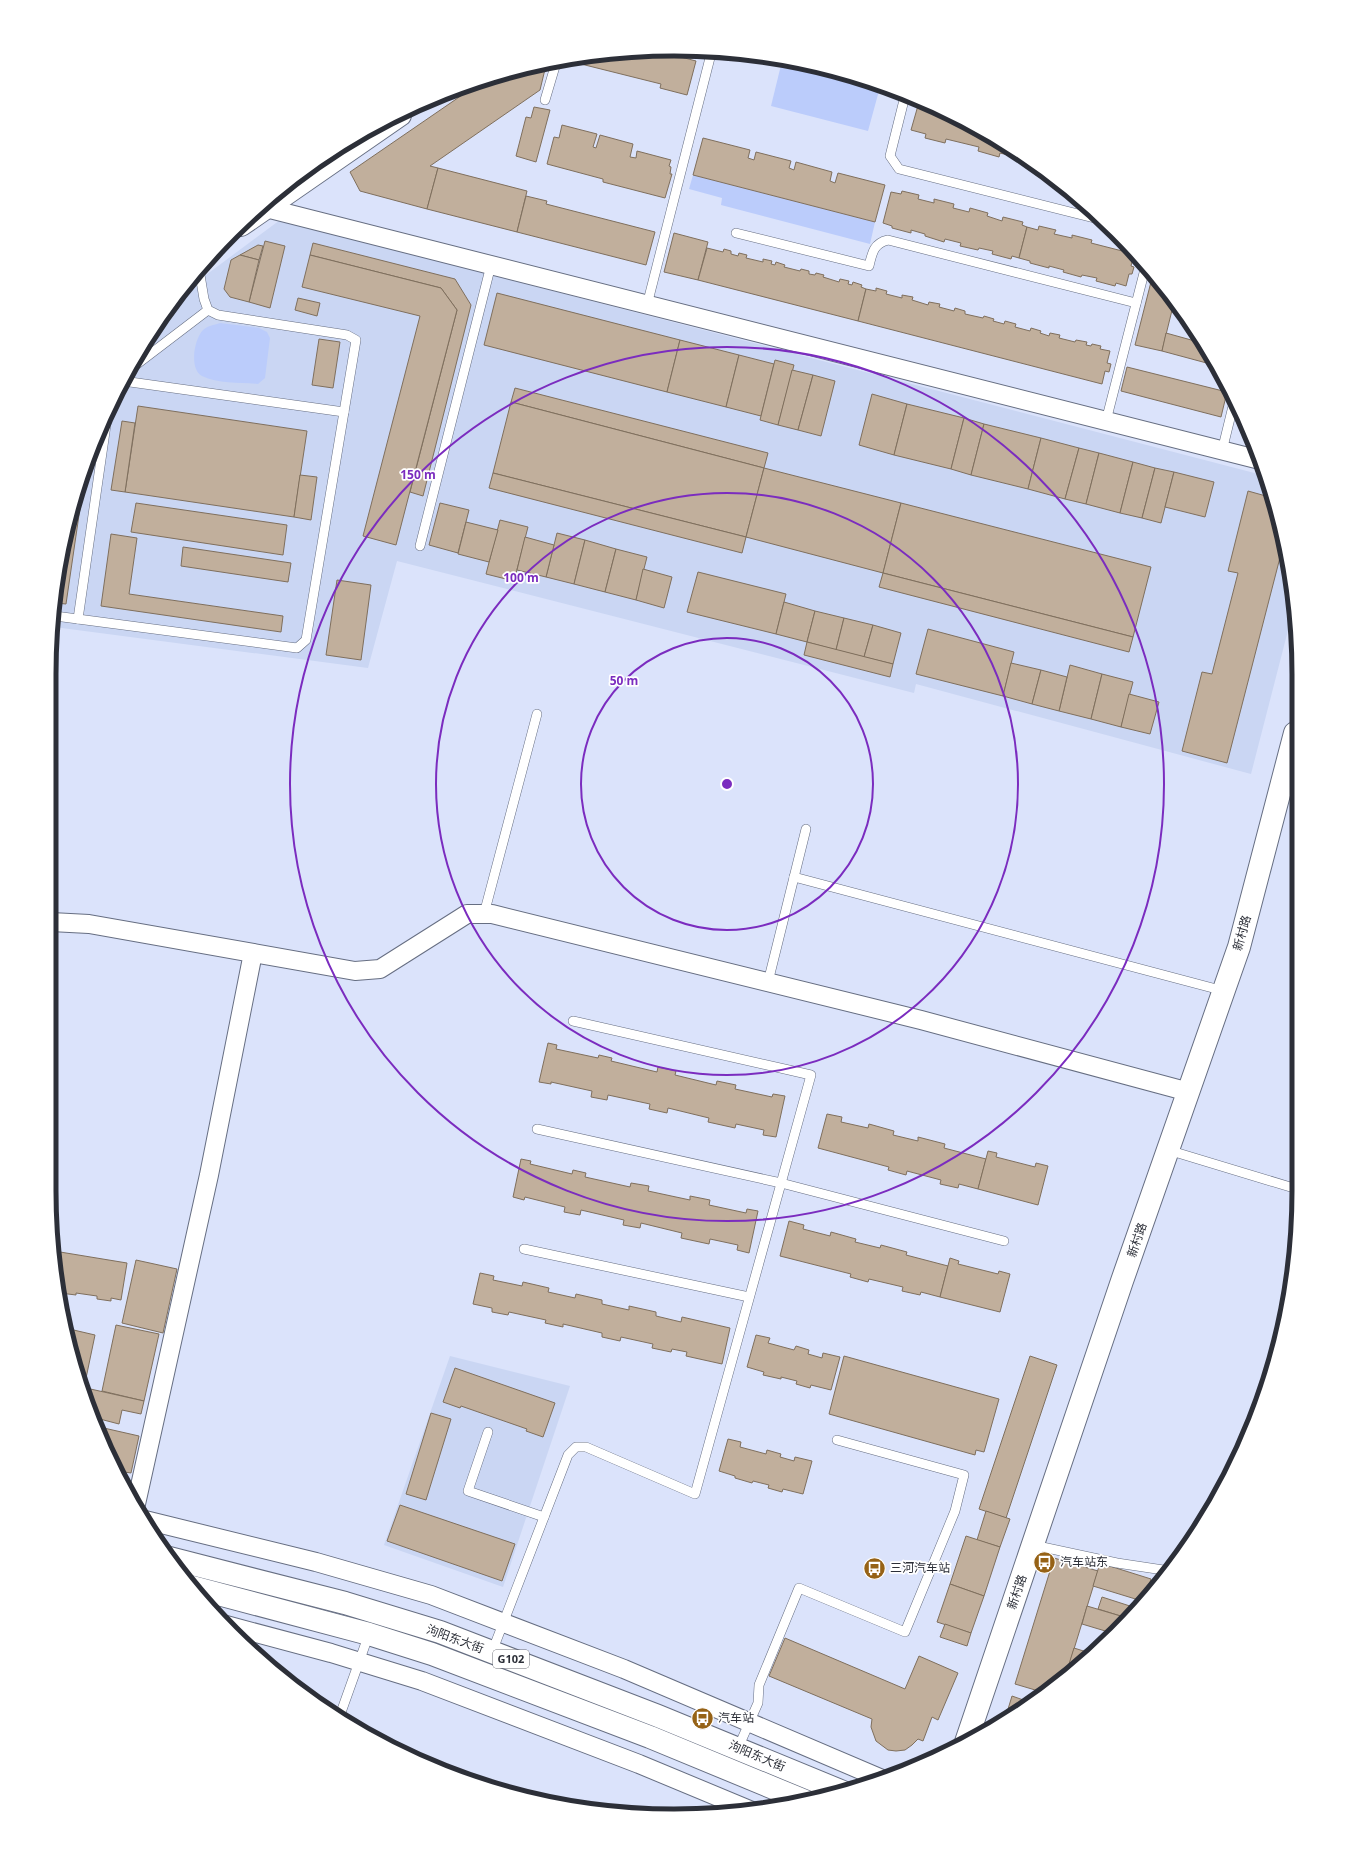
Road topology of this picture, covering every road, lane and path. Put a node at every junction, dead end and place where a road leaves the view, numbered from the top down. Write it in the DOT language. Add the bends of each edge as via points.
graph roads {
  1 [pos="710,57"];
  2 [pos="555,68"];
  3 [pos="545,100"];
  4 [pos="904,101"];
  5 [pos="367,138"];
  6 [pos="282,197"];
  7 [pos="268,208"];
  8 [pos="1089,217"];
  9 [pos="736,233"];
  10 [pos="491,265"];
  11 [pos="1144,273"];
  12 [pos="200,278"];
  13 [pos="1136,302"];
  14 [pos="647,305"];
  15 [pos="208,310"];
  16 [pos="142,360"];
  17 [pos="131,381"];
  18 [pos="1232,410"];
  19 [pos="344,412"];
  20 [pos="1106,422"];
  21 [pos="105,434"];
  22 [pos="1222,451"];
  23 [pos="1253,458"];
  24 [pos="420,546"];
  25 [pos="59,616"];
  26 [pos="78,619"];
  27 [pos="537,714"];
  28 [pos="1292,742"];
  29 [pos="806,829"];
  30 [pos="794,877"];
  31 [pos="484,914"];
  32 [pos="56,922"];
  33 [pos="253,953"];
  34 [pos="768,982"];
  35 [pos="1224,991"];
  36 [pos="573,1021"];
  37 [pos="1189,1092"];
  38 [pos="537,1129"];
  39 [pos="1168,1150"];
  40 [pos="781,1183"];
  41 [pos="1292,1187"];
  42 [pos="1004,1241"];
  43 [pos="524,1249"];
  44 [pos="749,1297"];
  45 [pos="488,1432"];
  46 [pos="837,1440"];
  47 [pos="138,1497"];
  48 [pos="544,1518"];
  49 [pos="152,1522"];
  50 [pos="1033,1545"];
  51 [pos="179,1561"];
  52 [pos="1162,1570"];
  53 [pos="202,1589"];
  54 [pos="503,1623"];
  55 [pos="237,1628"];
  56 [pos="369,1634"];
  57 [pos="492,1652"];
  58 [pos="359,1661"];
  59 [pos="341,1711"];
  60 [pos="750,1722"];
  61 [pos="969,1733"];
  62 [pos="738,1748"];
  63 [pos="874,1776"];
  64 [pos="834,1788"];
  65 [pos="795,1797"];
  66 [pos="739,1806"];
  1 -- 14 [label="lane"];
  2 -- 3 [label="lane"];
  4 -- 8 [label="lane" via="890,156 899,169"];
  5 -- 6 [label="main road"];
  7 -- 10 [label="street"];
  9 -- 13 [label="lane" via="869,266 872,252 880,242 888,240"];
  10 -- 14 [label="street"];
  10 -- 24 [label="lane"];
  11 -- 13 [label="lane"];
  12 -- 15 [label="lane"];
  13 -- 20 [label="lane"];
  14 -- 20 [label="street"];
  15 -- 16 [label="lane"];
  15 -- 19 [label="lane" via="218,315 347,335 356,340"];
  17 -- 19 [label="lane"];
  18 -- 22 [label="lane"];
  19 -- 26 [label="lane" via="306,640 297,648"];
  20 -- 22 [label="street"];
  21 -- 26 [label="lane"];
  22 -- 23 [label="street"];
  25 -- 26 [label="lane"];
  27 -- 31 [label="lane"];
  28 -- 35 [label="main road, 新村路" via="1239,947"];
  29 -- 30 [label="lane"];
  30 -- 34 [label="lane"];
  30 -- 35 [label="lane"];
  31 -- 33 [label="street" via="467,914 380,969 356,972"];
  31 -- 34 [label="street"];
  32 -- 33 [label="street" via="89,924"];
  33 -- 47 [label="street" via="209,1175"];
  34 -- 37 [label="street"];
  35 -- 37 [label="main road, 新村路"];
  36 -- 40 [label="lane" via="810,1075"];
  37 -- 39 [label="main road, 新村路"];
  38 -- 40 [label="lane"];
  39 -- 41 [label="lane"];
  39 -- 50 [label="main road, 新村路"];
  40 -- 42 [label="lane"];
  40 -- 44 [label="lane"];
  43 -- 44 [label="lane"];
  44 -- 48 [label="lane" via="695,1494 586,1447 576,1447 568,1455"];
  45 -- 48 [label="lane" via="468,1491"];
  46 -- 60 [label="lane" via="964,1475 954,1511 905,1632 799,1588 759,1685 758,1703"];
  48 -- 54 [label="lane"];
  49 -- 54 [label="street" via="324,1564 431,1595"];
  50 -- 52 [label="lane"];
  50 -- 61 [label="main road, 新村路"];
  51 -- 57 [label="main road, 泃阳东大街 / G102" via="345,1603 410,1622"];
  53 -- 56 [label="main road, 泃阳东大街 / G102"];
  54 -- 57 [label="lane"];
  54 -- 60 [label="street" via="624,1668"];
  55 -- 58 [label="street"];
  56 -- 58 [label="lane"];
  56 -- 65 [label="main road, 泃阳东大街 / G102" via="432,1654 657,1740"];
  57 -- 62 [label="main road, 泃阳东大街 / G102"];
  58 -- 59 [label="lane"];
  58 -- 66 [label="street" via="422,1681 639,1764"];
  60 -- 62 [label="lane"];
  60 -- 63 [label="street"];
  62 -- 64 [label="main road, 泃阳东大街 / G102"];
}
